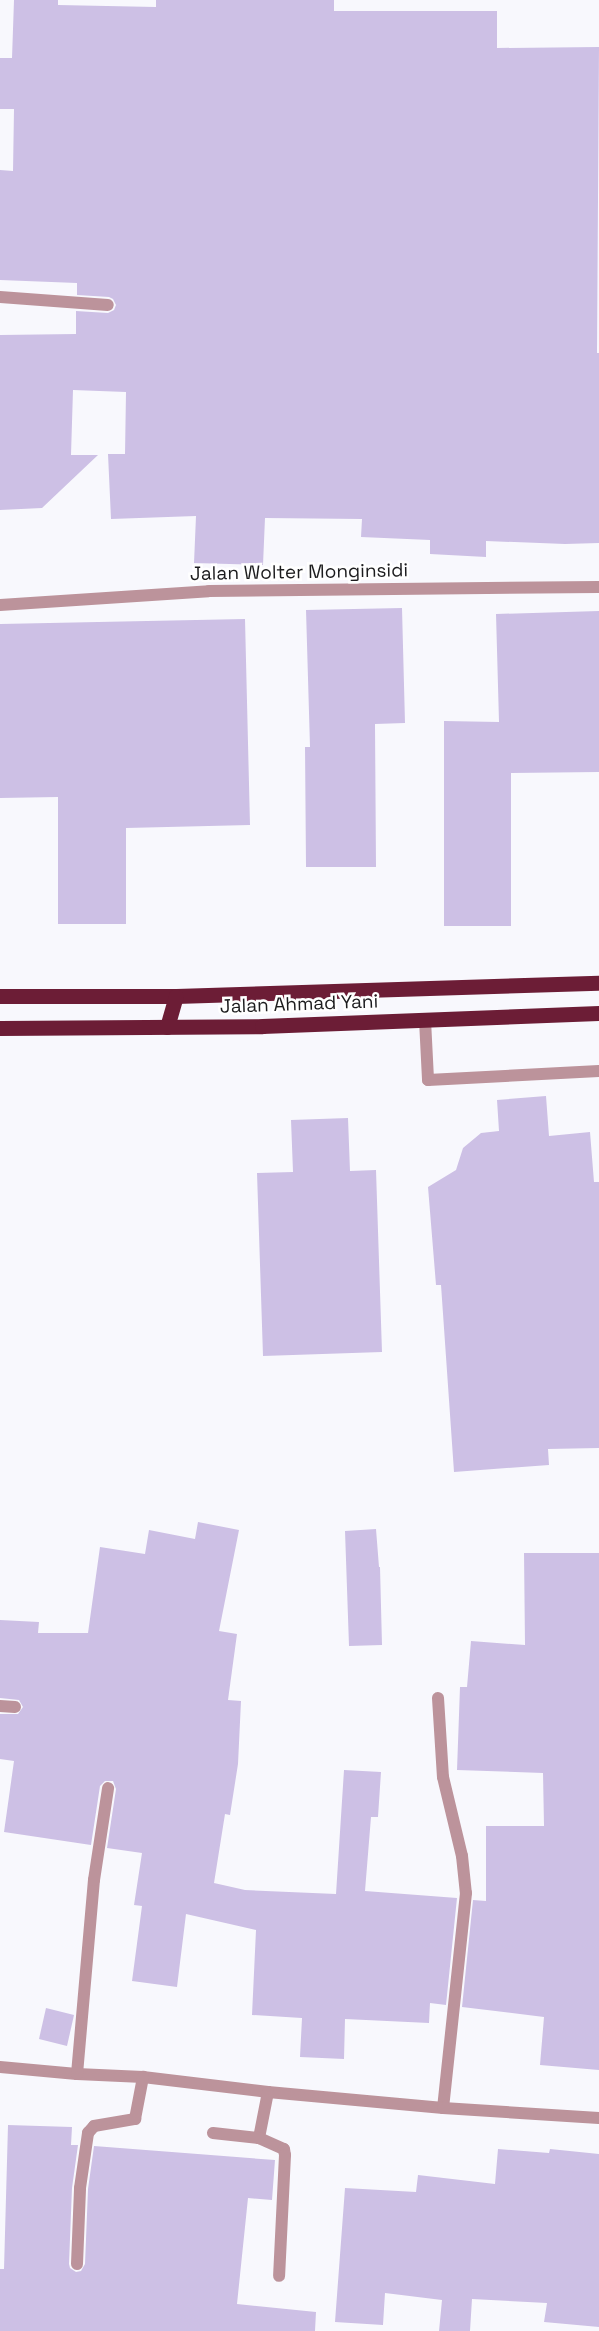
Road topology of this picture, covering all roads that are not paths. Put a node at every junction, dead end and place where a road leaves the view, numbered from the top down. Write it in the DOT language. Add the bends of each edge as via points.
graph roads {
  1 [pos="0,298"];
  2 [pos="108,305"];
  3 [pos="599,586"];
  4 [pos="0,604"];
  5 [pos="599,983"];
  6 [pos="0,996"];
  7 [pos="176,996"];
  8 [pos="599,1013"];
  9 [pos="425,1020"];
  10 [pos="167,1027"];
  11 [pos="0,1028"];
  12 [pos="599,1071"];
  13 [pos="438,1698"];
  14 [pos="0,1706"];
  15 [pos="15,1707"];
  16 [pos="108,1788"];
  17 [pos="0,2067"];
  18 [pos="77,2074"];
  19 [pos="143,2077"];
  20 [pos="268,2092"];
  21 [pos="443,2108"];
  22 [pos="599,2118"];
  23 [pos="213,2132"];
  24 [pos="259,2138"];
  25 [pos="77,2264"];
  26 [pos="279,2276"];
  1 -- 2 [label="street"];
  3 -- 4 [label="street, Jalan Wolter Monginsidi" via="209,591"];
  5 -- 7 [label="highway, Jalan Ahmad Yani"];
  6 -- 7 [label="highway, Jalan Ahmad Yani"];
  7 -- 10 [label="highway"];
  8 -- 9 [label="highway, Jalan Ahmad Yani"];
  9 -- 10 [label="highway, Jalan Ahmad Yani"];
  9 -- 12 [label="street" via="428,1080"];
  10 -- 11 [label="highway, Jalan Ahmad Yani"];
  13 -- 21 [label="street" via="443,1777 462,1856 466,1892"];
  14 -- 15 [label="street"];
  16 -- 18 [label="street" via="94,1880"];
  17 -- 18 [label="street"];
  18 -- 19 [label="street"];
  19 -- 20 [label="street"];
  19 -- 25 [label="street" via="135,2119 94,2126 88,2133 80,2188"];
  20 -- 21 [label="street"];
  20 -- 24 [label="street"];
  21 -- 22 [label="street"];
  23 -- 24 [label="street"];
  24 -- 26 [label="street" via="284,2149 285,2155"];
}
